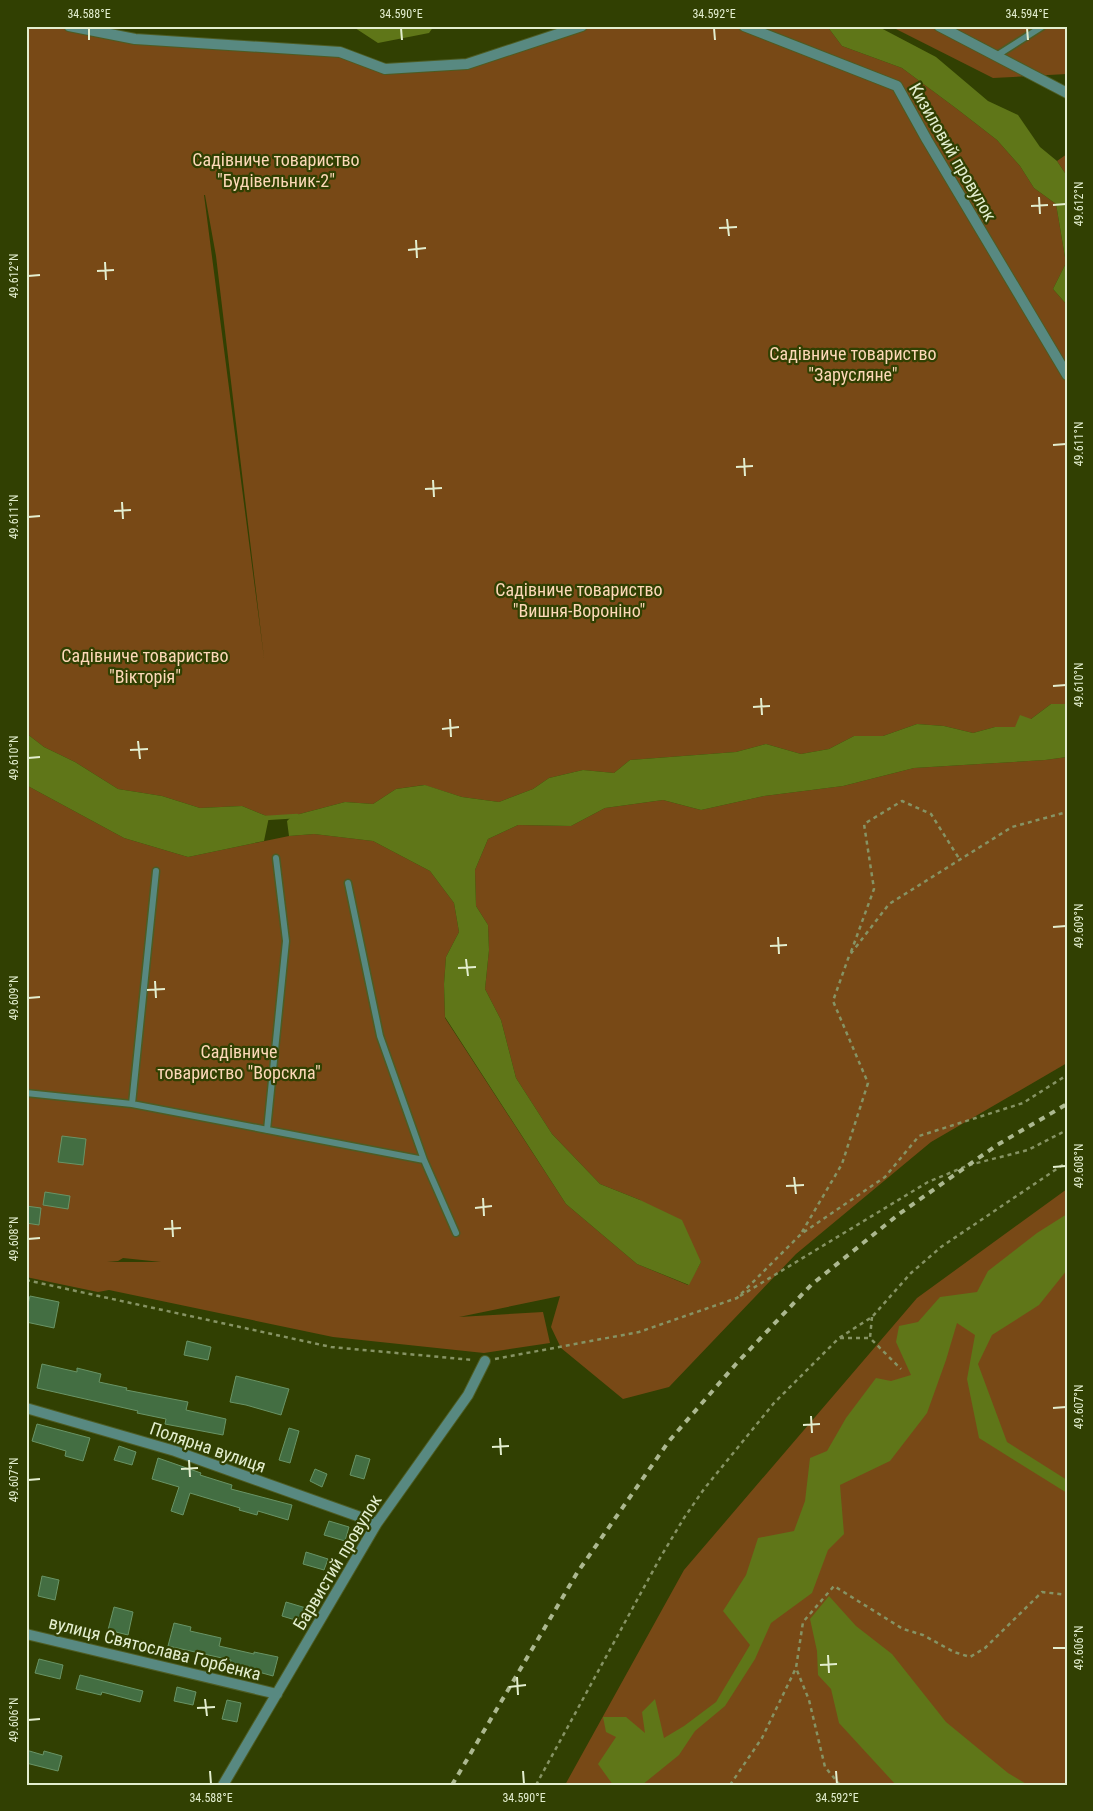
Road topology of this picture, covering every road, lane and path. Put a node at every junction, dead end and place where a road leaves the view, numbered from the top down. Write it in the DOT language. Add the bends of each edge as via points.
graph roads {
  1 [pos="69,26"];
  2 [pos="582,26"];
  3 [pos="744,26"];
  4 [pos="939,26"];
  5 [pos="1043,26"];
  6 [pos="996,56"];
  7 [pos="1067,93"];
  8 [pos="1067,374"];
  9 [pos="1067,812"];
  10 [pos="276,858"];
  11 [pos="960,860"];
  12 [pos="156,871"];
  13 [pos="348,883"];
  14 [pos="850,956"];
  15 [pos="1067,1075"];
  16 [pos="26,1092"];
  17 [pos="132,1104"];
  18 [pos="267,1130"];
  19 [pos="1067,1130"];
  20 [pos="424,1160"];
  21 [pos="1067,1162"];
  22 [pos="456,1233"];
  23 [pos="801,1234"];
  24 [pos="26,1280"];
  25 [pos="737,1298"];
  26 [pos="872,1317"];
  27 [pos="838,1338"];
  28 [pos="870,1338"];
  29 [pos="485,1361"];
  30 [pos="901,1369"];
  31 [pos="26,1408"];
  32 [pos="377,1524"];
  33 [pos="1067,1595"];
  34 [pos="26,1634"];
  35 [pos="796,1668"];
  36 [pos="277,1694"];
  37 [pos="223,1785"];
  38 [pos="536,1785"];
  39 [pos="730,1785"];
  40 [pos="840,1785"];
  1 -- 2 [label="street" via="136,39 340,52 386,69 467,64"];
  3 -- 8 [label="street, Кизиловий провулок" via="897,86"];
  4 -- 6 [label="street"];
  5 -- 6 [label="lane"];
  6 -- 7 [label="street"];
  9 -- 11 [label="path" via="1012,827"];
  10 -- 18 [label="lane" via="286,941"];
  11 -- 14 [label="path" via="889,904"];
  11 -- 14 [label="path" via="931,814 902,801 864,824 874,889"];
  12 -- 17 [label="lane"];
  13 -- 20 [label="lane" via="380,1036"];
  14 -- 23 [label="path" via="833,1001 868,1083 842,1164"];
  15 -- 23 [label="path" via="1023,1103 919,1136 885,1177"];
  16 -- 17 [label="lane"];
  17 -- 18 [label="lane"];
  18 -- 20 [label="lane"];
  19 -- 25 [label="path" via="1028,1150 969,1165 928,1182"];
  20 -- 22 [label="lane"];
  21 -- 26 [label="path" via="941,1248 911,1273"];
  23 -- 25 [label="path"];
  24 -- 29 [label="path" via="331,1347"];
  25 -- 29 [label="path" via="639,1332"];
  26 -- 27 [label="path"];
  26 -- 28 [label="path"];
  27 -- 28 [label="path"];
  27 -- 38 [label="path" via="774,1403 684,1518"];
  28 -- 30 [label="path"];
  29 -- 32 [label="street, Барвистий провулок" via="468,1395"];
  31 -- 32 [label="street, Полярна вулиця" via="175,1451"];
  32 -- 36 [label="street, Барвистий провулок"];
  33 -- 35 [label="path" via="1042,1592 985,1648 970,1657 903,1629 834,1586 803,1622"];
  34 -- 36 [label="street, вулиця Святослава Горбенка"];
  35 -- 39 [label="path" via="762,1738"];
  35 -- 40 [label="path" via="809,1700 825,1768"];
  36 -- 37 [label="street, Барвистий провулок"];
}
